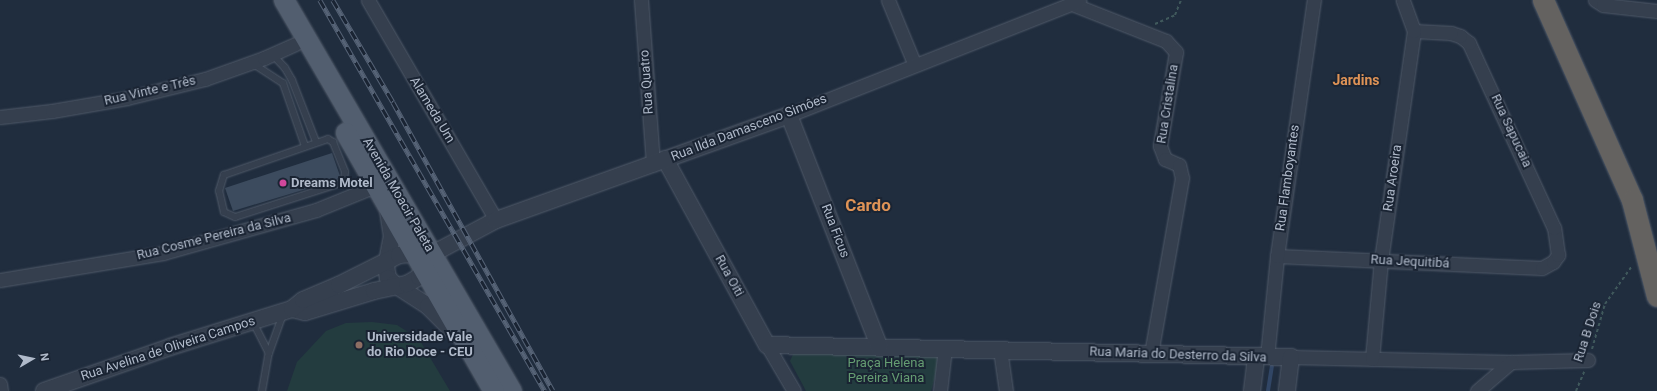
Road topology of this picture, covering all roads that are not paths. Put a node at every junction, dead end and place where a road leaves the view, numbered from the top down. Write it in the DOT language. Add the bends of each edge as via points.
graph roads {
  1 [pos="269,0"];
  2 [pos="284,0"];
  3 [pos="368,0"];
  4 [pos="641,0"];
  5 [pos="888,0"];
  6 [pos="1314,0"];
  7 [pos="1402,0"];
  8 [pos="1543,0"];
  9 [pos="1595,0"];
  10 [pos="1076,2"];
  11 [pos="1657,11"];
  12 [pos="1414,31"];
  13 [pos="295,44"];
  14 [pos="272,54"];
  15 [pos="250,63"];
  16 [pos="914,63"];
  17 [pos="789,114"];
  18 [pos="0,117"];
  19 [pos="316,142"];
  20 [pos="305,146"];
  21 [pos="659,162"];
  22 [pos="375,186"];
  23 [pos="388,209"];
  24 [pos="496,220"];
  25 [pos="1277,256"];
  26 [pos="426,257"];
  27 [pos="388,260"];
  28 [pos="1381,260"];
  29 [pos="1542,268"];
  30 [pos="0,280"];
  31 [pos="398,286"];
  32 [pos="1657,296"];
  33 [pos="288,310"];
  34 [pos="252,320"];
  35 [pos="767,345"];
  36 [pos="880,348"];
  37 [pos="945,348"];
  38 [pos="1000,349"];
  39 [pos="470,350"];
  40 [pos="269,353"];
  41 [pos="1151,354"];
  42 [pos="1261,357"];
  43 [pos="1291,358"];
  44 [pos="1372,359"];
  45 [pos="1588,360"];
  46 [pos="1511,362"];
  47 [pos="0,384"];
  48 [pos="1,391"];
  49 [pos="44,391"];
  50 [pos="262,391"];
  51 [pos="494,391"];
  52 [pos="512,391"];
  53 [pos="794,391"];
  54 [pos="940,391"];
  55 [pos="1006,391"];
  56 [pos="1252,391"];
  57 [pos="1287,391"];
  58 [pos="1477,391"];
  1 -- 13 [label="main road, Avenida Moacir Paleta"];
  2 -- 26 [label="main road, Avenida Moacir Paleta"];
  3 -- 24 [label="street, Alameda Um"];
  4 -- 21 [label="street, Rua Quatro"];
  5 -- 16 [label="street"];
  6 -- 25 [label="street, Rua Flamboyantes"];
  7 -- 12 [label="street, Rua Aroeira"];
  8 -- 32 [label="highway" via="1632,200"];
  9 -- 11 [label="street" via="1610,6"];
  10 -- 16 [label="street, Rua Ilda Damasceno Simôes"];
  10 -- 41 [label="street, Rua Cristalina" via="1166,41 1176,52 1160,146 1165,159 1179,165 1182,172"];
  12 -- 28 [label="street, Rua Aroeira"];
  12 -- 29 [label="street, Rua Sapucaia" via="1460,36 1469,43 1477,57 1554,228 1558,255 1553,262"];
  13 -- 14 [label="street, Rua Vinte e Três"];
  13 -- 22 [label="main road, Avenida Moacir Paleta"];
  14 -- 15 [label="street, Rua Vinte e Três"];
  14 -- 19 [label="lane" via="292,80"];
  15 -- 18 [label="street, Rua Vinte e Três" via="205,78 128,98"];
  15 -- 20 [label="lane" via="283,83"];
  16 -- 17 [label="street, Rua Ilda Damasceno Simôes"];
  17 -- 21 [label="street, Rua Ilda Damasceno Simôes"];
  17 -- 36 [label="street, Rua Ficus"];
  19 -- 20 [label="lane"];
  19 -- 20 [label="lane" via="333,142 345,172 344,180 235,217 224,212 219,191 224,175"];
  21 -- 24 [label="street, Rua Ilda Damasceno Simôes"];
  21 -- 35 [label="street, Rua Oiti"];
  22 -- 23 [label="main road, Avenida Moacir Paleta"];
  22 -- 30 [label="street, Rua Cosme Pereira da Silva" via="309,212 163,253"];
  23 -- 26 [label="main road, Avenida Moacir Paleta"];
  23 -- 27 [label="street" via="392,236"];
  24 -- 26 [label="street, Rua Ilda Damasceno Simôes"];
  25 -- 28 [label="street, Rua Jequitibá"];
  25 -- 42 [label="street, Rua Flamboyantes"];
  26 -- 27 [label="street, Rua Avelina de Oliveira Campos" via="404,254"];
  26 -- 31 [label="street, Rua Avelina de Oliveira Campos" via="419,277"];
  26 -- 39 [label="main road, Avenida Moacir Paleta"];
  26 -- 52 [label="main road, Avenida Moacir Paleta"];
  27 -- 31 [label="street" via="388,278"];
  27 -- 33 [label="street, Rua Avelina de Oliveira Campos" via="303,300"];
  28 -- 29 [label="street, Rua Jequitibá"];
  28 -- 44 [label="street, Rua Aroeira"];
  31 -- 33 [label="street, Rua Avelina de Oliveira Campos" via="305,312"];
  31 -- 39 [label="street" via="438,315"];
  33 -- 34 [label="street, Rua Avelina de Oliveira Campos"];
  33 -- 40 [label="lane"];
  34 -- 40 [label="lane"];
  34 -- 49 [label="street, Rua Avelina de Oliveira Campos"];
  35 -- 36 [label="street, Rua Maria do Desterro da Silva"];
  35 -- 53 [label="street, Rua Oiti"];
  36 -- 37 [label="street, Rua Maria do Desterro da Silva"];
  37 -- 38 [label="street, Rua Maria do Desterro da Silva"];
  37 -- 54 [label="street"];
  38 -- 41 [label="street, Rua Maria do Desterro da Silva"];
  38 -- 55 [label="street"];
  39 -- 51 [label="main road, Avenida Moacir Paleta"];
  40 -- 50 [label="lane"];
  41 -- 42 [label="street, Rua Maria do Desterro da Silva"];
  42 -- 43 [label="street, Rua Maria do Desterro da Silva"];
  42 -- 56 [label="street"];
  43 -- 44 [label="street, Rua Maria do Desterro da Silva"];
  43 -- 57 [label="street"];
  44 -- 46 [label="street, Rua Maria do Desterro da Silva"];
  45 -- 46 [label="street, Rua Maria do Desterro da Silva"];
  46 -- 58 [label="street"];
  47 -- 48 [label="street"];
}
